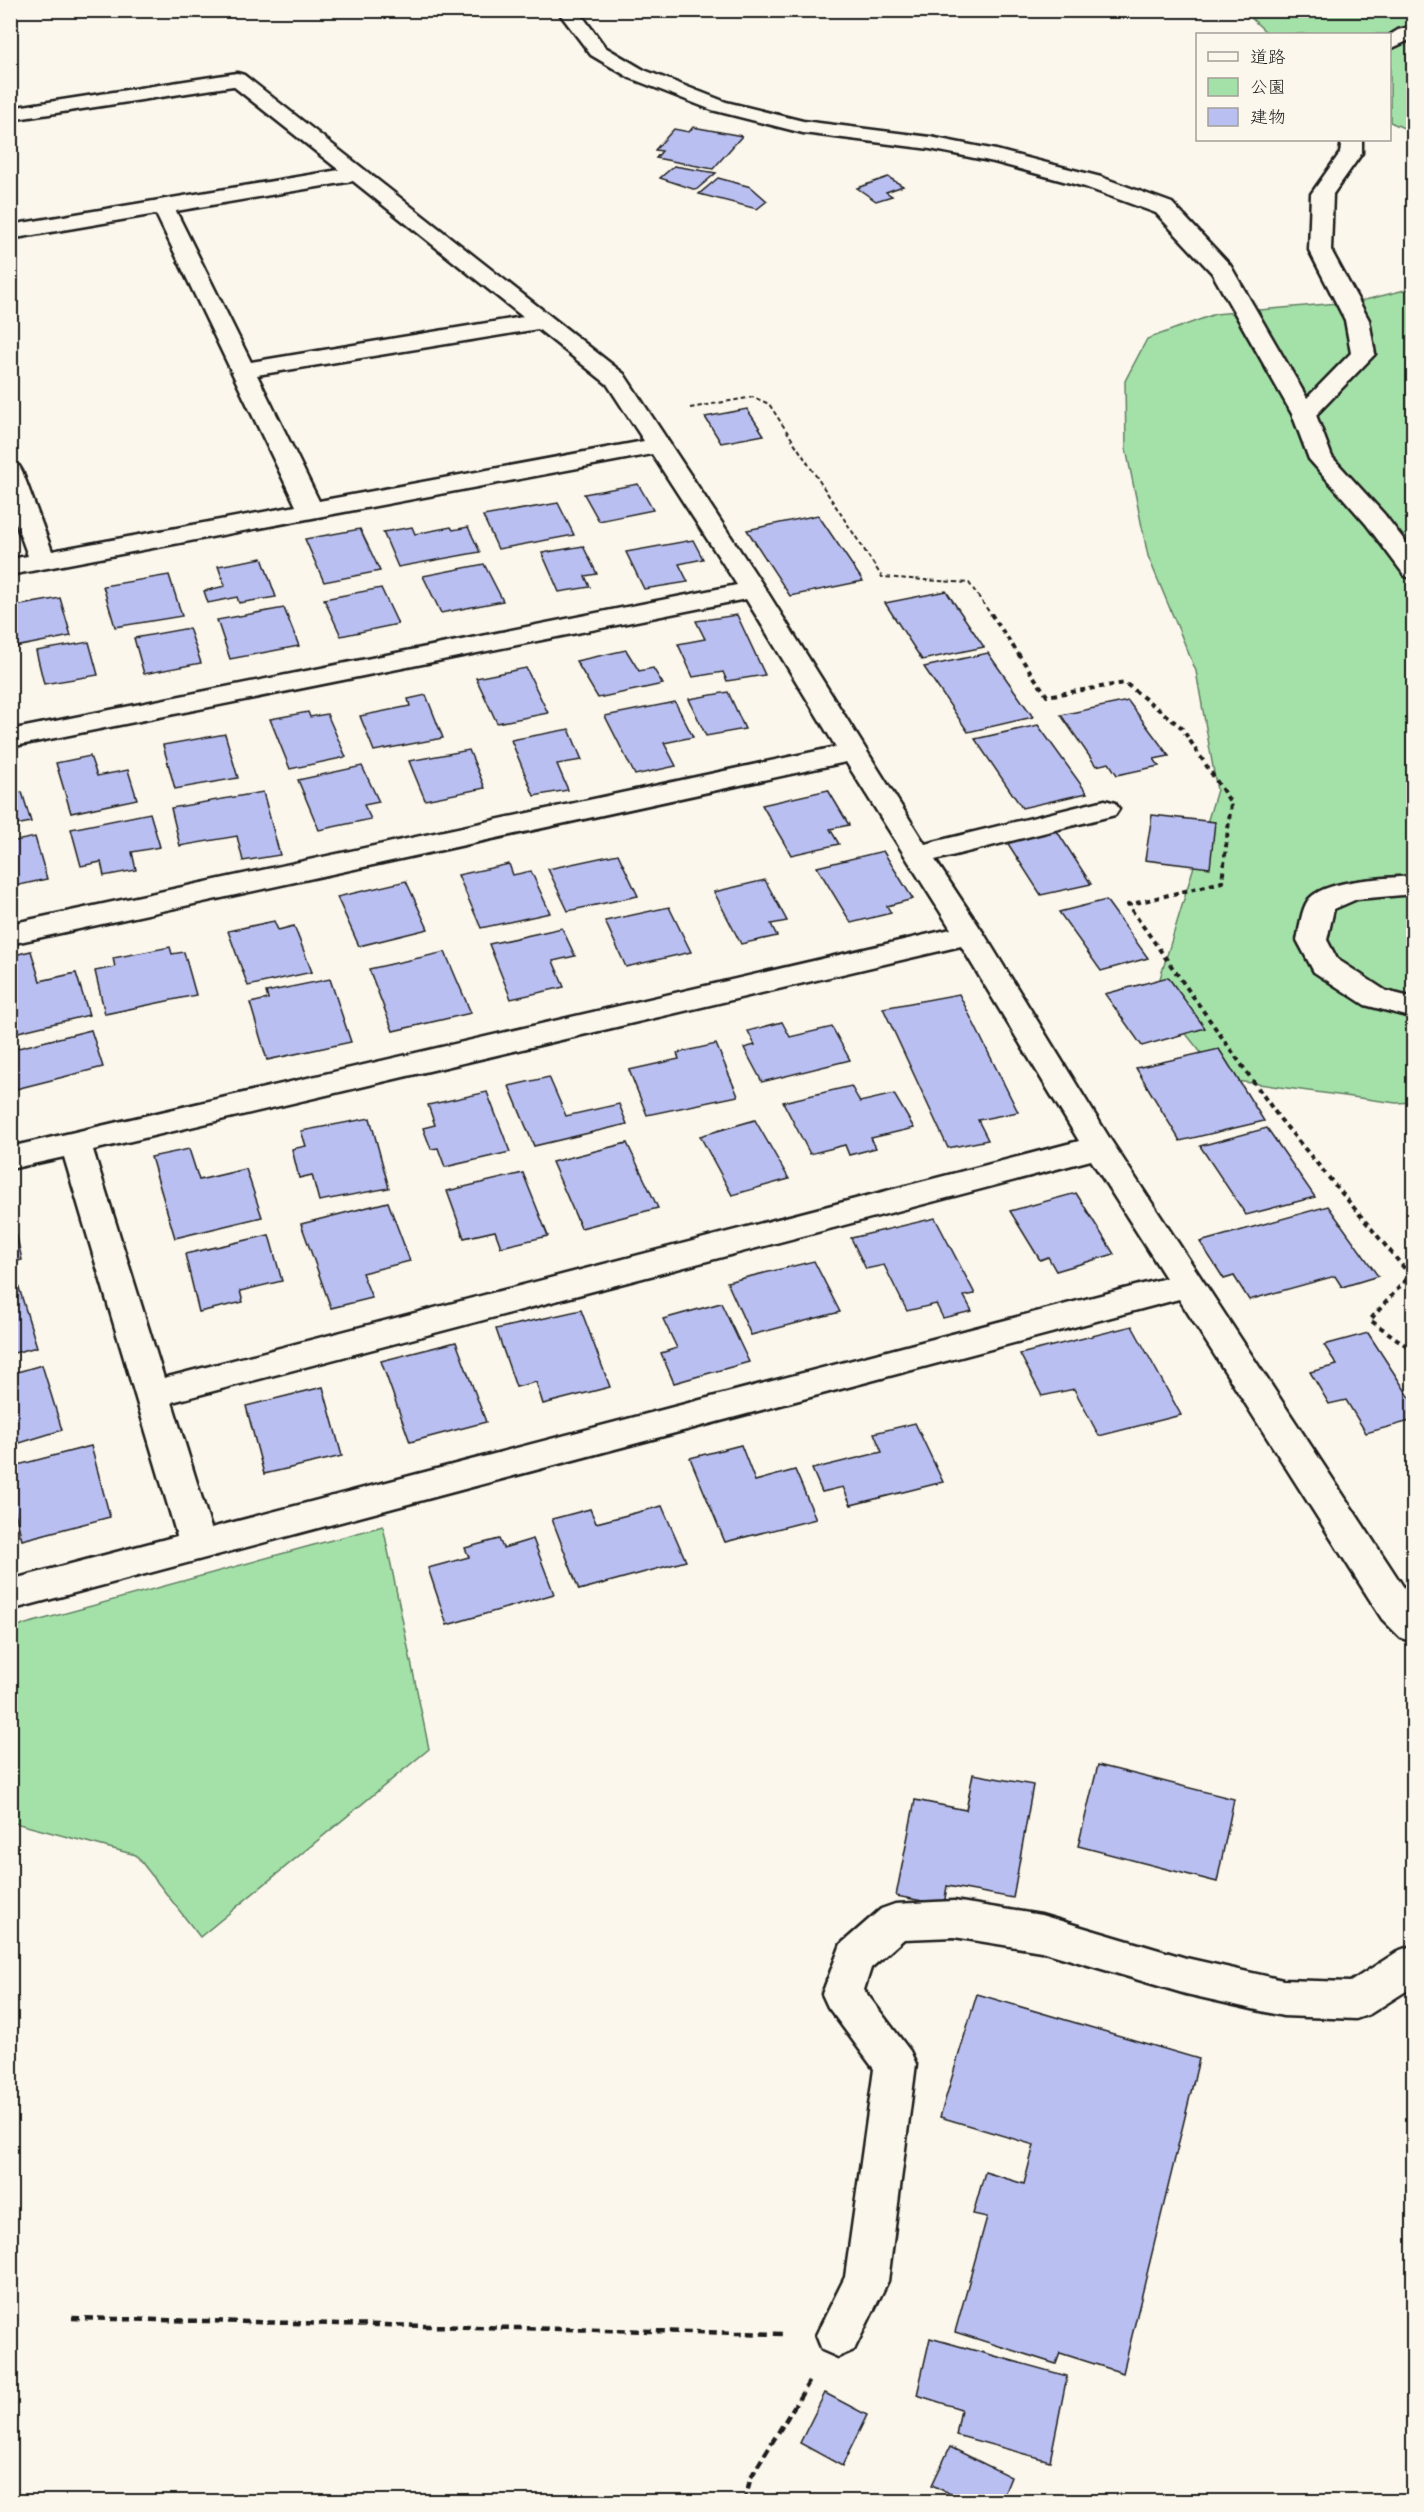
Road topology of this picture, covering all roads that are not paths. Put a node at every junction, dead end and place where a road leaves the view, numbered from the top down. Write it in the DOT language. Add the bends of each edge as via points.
graph roads {
  1 [pos="567,10"];
  2 [pos="1413,32"];
  3 [pos="1391,41"];
  4 [pos="10,114"];
  5 [pos="1352,141"];
  6 [pos="357,174"];
  7 [pos="163,206"];
  8 [pos="10,232"];
  9 [pos="542,321"];
  10 [pos="242,370"];
  11 [pos="1305,414"];
  12 [pos="660,445"];
  13 [pos="10,471"];
  14 [pos="311,510"];
  15 [pos="43,561"];
  16 [pos="10,567"];
  17 [pos="1413,572"];
  18 [pos="753,591"];
  19 [pos="10,739"];
  20 [pos="853,752"];
  21 [pos="1105,809"];
  22 [pos="917,855"];
  23 [pos="1413,885"];
  24 [pos="10,934"];
  25 [pos="969,934"];
  26 [pos="1413,1008"];
  27 [pos="75,1142"];
  28 [pos="1099,1147"];
  29 [pos="10,1158"];
  30 [pos="1186,1285"];
  31 [pos="152,1394"];
  32 [pos="198,1545"];
  33 [pos="10,1595"];
  34 [pos="1413,1627"];
  35 [pos="1413,1963"];
  36 [pos="838,2335"];
  1 -- 11 [label="street" via="598,51 637,74 718,106 803,128 930,143 996,156 1094,182 1164,208 1222,270"];
  2 -- 3 [label="street"];
  4 -- 6 [label="street" via="237,79"];
  5 -- 11 [label="street" via="1351,153 1322,194 1320,250 1357,320 1363,354"];
  6 -- 7 [label="street"];
  6 -- 9 [label="street"];
  7 -- 8 [label="street"];
  7 -- 10 [label="street"];
  9 -- 10 [label="street"];
  9 -- 12 [label="street" via="616,379"];
  10 -- 14 [label="street"];
  11 -- 17 [label="street" via="1320,459 1375,519"];
  12 -- 14 [label="street"];
  12 -- 18 [label="street"];
  13 -- 15 [label="street"];
  14 -- 15 [label="street"];
  15 -- 16 [label="street"];
  18 -- 19 [label="street"];
  18 -- 20 [label="street"];
  20 -- 22 [label="street"];
  20 -- 24 [label="street"];
  21 -- 22 [label="street"];
  22 -- 25 [label="street"];
  23 -- 26 [label="street" via="1352,890 1321,904 1312,940 1325,965 1376,998"];
  25 -- 27 [label="street"];
  25 -- 28 [label="street"];
  27 -- 29 [label="street"];
  27 -- 31 [label="street"];
  28 -- 30 [label="street"];
  28 -- 31 [label="street"];
  30 -- 32 [label="street"];
  30 -- 34 [label="street" via="1395,1608"];
  31 -- 32 [label="street"];
  32 -- 33 [label="street"];
  35 -- 36 [label="street" via="1356,2001 1283,1998 1186,1976 1041,1933 954,1919 895,1922 855,1957 842,1994 895,2064 866,2281"];
}
